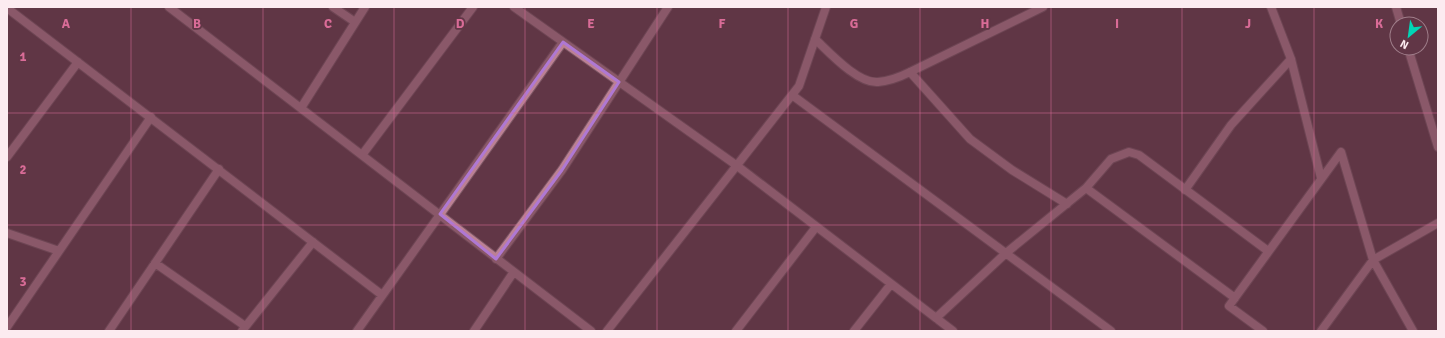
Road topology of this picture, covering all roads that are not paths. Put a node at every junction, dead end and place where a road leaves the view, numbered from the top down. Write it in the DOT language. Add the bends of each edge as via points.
graph roads {
  1 [pos="169,7"];
  2 [pos="333,7"];
  3 [pos="365,7"];
  4 [pos="474,7"];
  5 [pos="514,7"];
  6 [pos="668,7"];
  7 [pos="826,7"];
  8 [pos="1043,7"];
  9 [pos="1271,7"];
  10 [pos="7,8"];
  11 [pos="355,22"];
  12 [pos="815,39"];
  13 [pos="563,42"];
  14 [pos="1410,56"];
  15 [pos="1291,59"];
  16 [pos="78,62"];
  17 [pos="910,72"];
  18 [pos="619,82"];
  19 [pos="792,95"];
  20 [pos="301,108"];
  21 [pos="151,118"];
  22 [pos="1438,147"];
  23 [pos="362,155"];
  24 [pos="7,156"];
  25 [pos="736,166"];
  26 [pos="219,169"];
  27 [pos="1321,178"];
  28 [pos="1086,188"];
  29 [pos="1185,190"];
  30 [pos="1067,204"];
  31 [pos="440,214"];
  32 [pos="1438,223"];
  33 [pos="816,227"];
  34 [pos="7,232"];
  35 [pos="313,242"];
  36 [pos="59,251"];
  37 [pos="1268,251"];
  38 [pos="1006,253"];
  39 [pos="496,260"];
  40 [pos="1373,260"];
  41 [pos="155,263"];
  42 [pos="513,273"];
  43 [pos="891,284"];
  44 [pos="382,295"];
  45 [pos="1235,298"];
  46 [pos="936,318"];
  47 [pos="7,327"];
  48 [pos="243,329"];
  49 [pos="109,331"];
  50 [pos="357,331"];
  51 [pos="474,331"];
  52 [pos="591,331"];
  53 [pos="607,331"];
  54 [pos="736,331"];
  55 [pos="854,331"];
  56 [pos="952,331"];
  57 [pos="1111,331"];
  58 [pos="1263,331"];
  59 [pos="1321,331"];
  60 [pos="1413,331"];
  1 -- 20 [label="street"];
  2 -- 11 [label="street"];
  3 -- 11 [label="street"];
  4 -- 23 [label="street"];
  5 -- 13 [label="street"];
  6 -- 18 [label="street"];
  7 -- 12 [label="street"];
  8 -- 17 [label="street"];
  9 -- 15 [label="street"];
  10 -- 16 [label="street"];
  11 -- 20 [label="street"];
  12 -- 17 [label="street" via="861,78 876,83"];
  12 -- 19 [label="street" via="799,86"];
  13 -- 18 [label="street"];
  13 -- 31 [label="street"];
  14 -- 22 [label="street"];
  15 -- 27 [label="street"];
  15 -- 29 [label="street" via="1231,125"];
  16 -- 21 [label="street"];
  16 -- 24 [label="street"];
  17 -- 30 [label="street" via="970,139 1012,170"];
  18 -- 25 [label="street"];
  18 -- 39 [label="street" via="562,170"];
  19 -- 25 [label="street"];
  19 -- 38 [label="street"];
  20 -- 23 [label="street"];
  21 -- 26 [label="street"];
  21 -- 36 [label="street"];
  23 -- 31 [label="street"];
  25 -- 33 [label="street"];
  25 -- 53 [label="street"];
  26 -- 35 [label="street"];
  26 -- 41 [label="street"];
  27 -- 37 [label="street"];
  27 -- 40 [label="street" via="1341,152"];
  28 -- 29 [label="street" via="1111,159 1129,152 1139,155"];
  28 -- 30 [label="street"];
  28 -- 45 [label="street"];
  29 -- 37 [label="street"];
  30 -- 38 [label="street"];
  31 -- 39 [label="street"];
  31 -- 44 [label="street"];
  32 -- 40 [label="street"];
  33 -- 43 [label="street"];
  33 -- 54 [label="street"];
  34 -- 36 [label="street"];
  35 -- 44 [label="street"];
  35 -- 48 [label="street"];
  36 -- 47 [label="street"];
  37 -- 45 [label="street"];
  38 -- 46 [label="street"];
  38 -- 57 [label="street"];
  39 -- 42 [label="street"];
  40 -- 59 [label="street"];
  40 -- 60 [label="street"];
  41 -- 48 [label="street"];
  41 -- 49 [label="street"];
  42 -- 51 [label="street"];
  42 -- 52 [label="street"];
  43 -- 46 [label="street"];
  43 -- 55 [label="street"];
  44 -- 50 [label="street"];
  45 -- 58 [label="street" via="1229,306"];
  46 -- 56 [label="street"];
}
